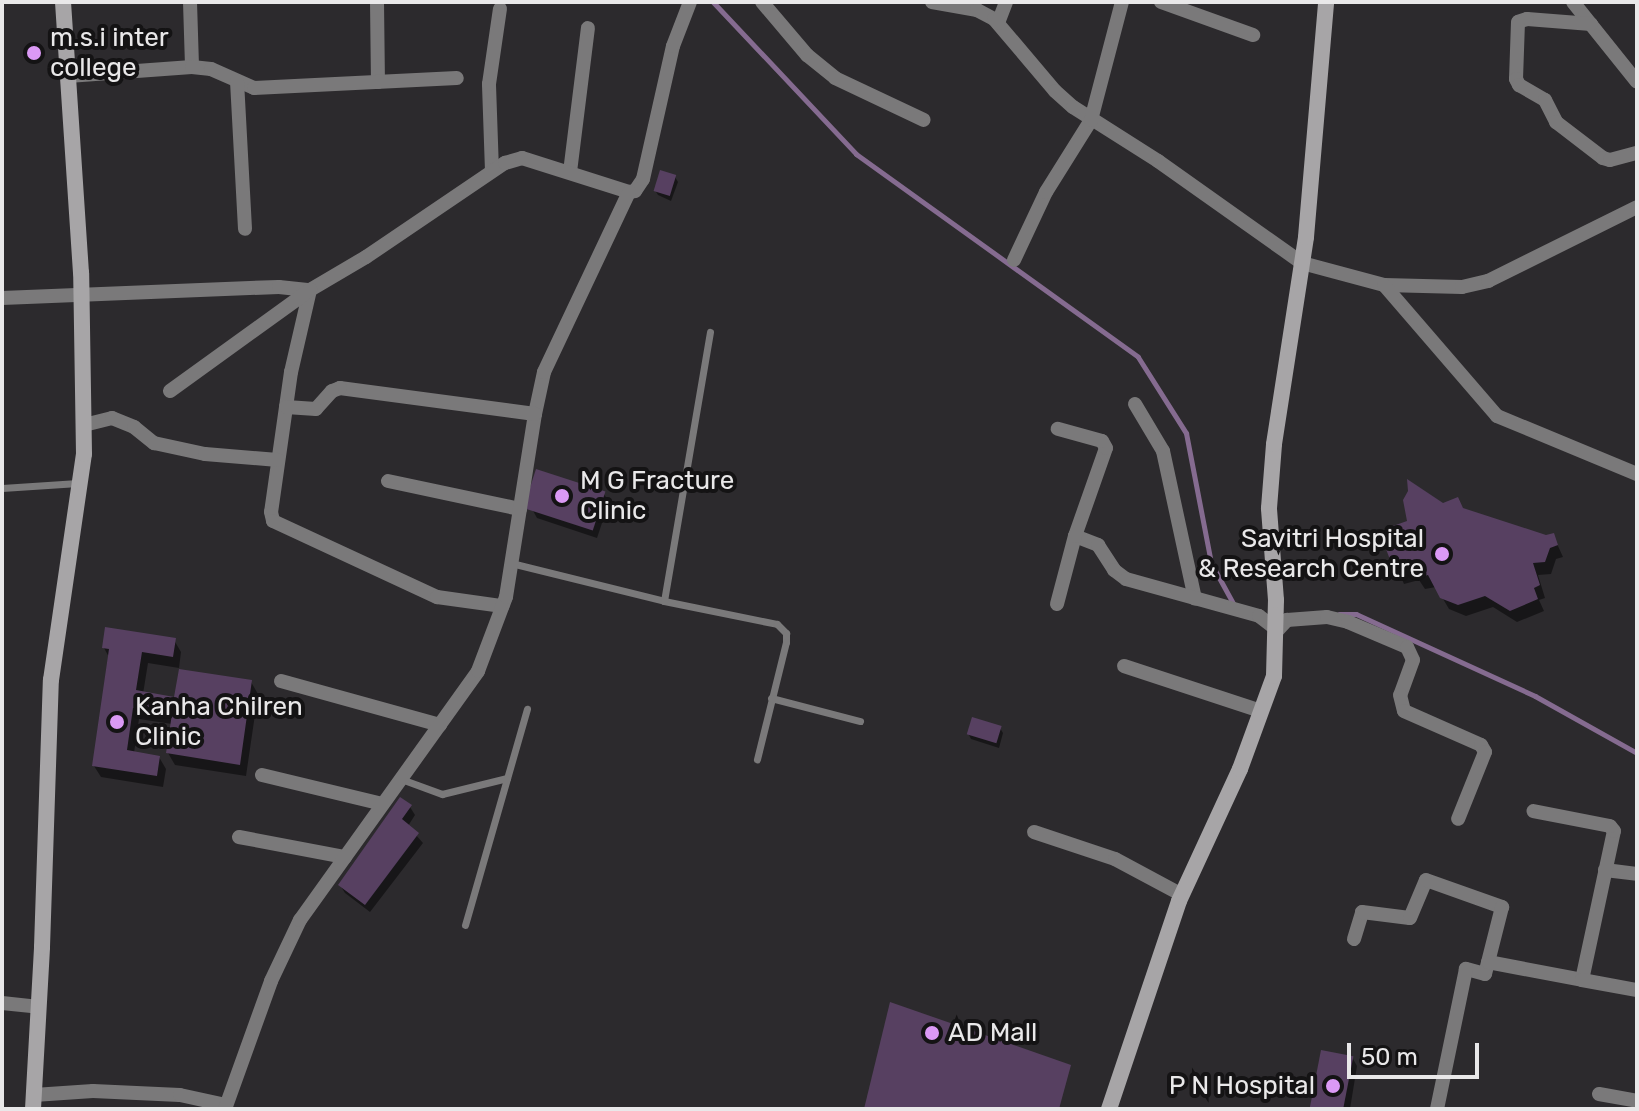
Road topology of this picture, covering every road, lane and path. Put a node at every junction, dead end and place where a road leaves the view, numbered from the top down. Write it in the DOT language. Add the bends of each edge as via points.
graph roads {
  1 [pos="63,2"];
  2 [pos="190,2"];
  3 [pos="377,2"];
  4 [pos="690,2"];
  5 [pos="762,2"];
  6 [pos="932,2"];
  7 [pos="1006,2"];
  8 [pos="1122,2"];
  9 [pos="1161,2"];
  10 [pos="1326,2"];
  11 [pos="1573,2"];
  12 [pos="500,9"];
  13 [pos="998,23"];
  14 [pos="1591,24"];
  15 [pos="588,28"];
  16 [pos="1253,35"];
  17 [pos="192,67"];
  18 [pos="68,76"];
  19 [pos="457,78"];
  20 [pos="237,81"];
  21 [pos="378,82"];
  22 [pos="1637,82"];
  23 [pos="924,120"];
  24 [pos="1091,120"];
  25 [pos="1637,153"];
  26 [pos="492,171"];
  27 [pos="570,172"];
  28 [pos="629,192"];
  29 [pos="1637,207"];
  30 [pos="245,229"];
  31 [pos="1014,260"];
  32 [pos="1302,263"];
  33 [pos="1384,285"];
  34 [pos="310,290"];
  35 [pos="81,292"];
  36 [pos="2,298"];
  37 [pos="710,332"];
  38 [pos="170,391"];
  39 [pos="1135,404"];
  40 [pos="286,407"];
  41 [pos="535,414"];
  42 [pos="84,425"];
  43 [pos="1058,429"];
  44 [pos="278,460"];
  45 [pos="1637,474"];
  46 [pos="388,481"];
  47 [pos="80,483"];
  48 [pos="2,488"];
  49 [pos="520,509"];
  50 [pos="1075,536"];
  51 [pos="511,563"];
  52 [pos="1195,599"];
  53 [pos="664,601"];
  54 [pos="1057,604"];
  55 [pos="502,606"];
  56 [pos="1275,625"];
  57 [pos="1124,666"];
  58 [pos="281,681"];
  59 [pos="771,698"];
  60 [pos="527,709"];
  61 [pos="1261,711"];
  62 [pos="860,721"];
  63 [pos="440,725"];
  64 [pos="757,759"];
  65 [pos="262,775"];
  66 [pos="507,778"];
  67 [pos="401,779"];
  68 [pos="383,804"];
  69 [pos="1533,811"];
  70 [pos="1458,819"];
  71 [pos="1034,832"];
  72 [pos="239,837"];
  73 [pos="345,857"];
  74 [pos="1605,870"];
  75 [pos="1637,874"];
  76 [pos="1182,895"];
  77 [pos="465,925"];
  78 [pos="1354,939"];
  79 [pos="1488,962"];
  80 [pos="1582,980"];
  81 [pos="1637,990"];
  82 [pos="2,1003"];
  83 [pos="39,1007"];
  84 [pos="1599,1094"];
  85 [pos="1637,1101"];
  86 [pos="33,1102"];
  87 [pos="225,1107"];
  88 [pos="1109,1109"];
  89 [pos="1437,1109"];
  1 -- 18 [label="main road"];
  2 -- 17 [label="street"];
  3 -- 21 [label="street"];
  4 -- 28 [label="street" via="673,46 643,179"];
  5 -- 23 [label="street" via="807,55 835,78"];
  6 -- 13 [label="street" via="977,10"];
  7 -- 13 [label="street"];
  8 -- 24 [label="street"];
  9 -- 16 [label="street"];
  10 -- 32 [label="main road"];
  11 -- 14 [label="street"];
  12 -- 26 [label="street" via="489,84"];
  13 -- 24 [label="street" via="1055,91"];
  14 -- 22 [label="street"];
  14 -- 25 [label="street" via="1518,22 1516,79 1545,100 1556,122 1603,158"];
  15 -- 27 [label="street"];
  17 -- 18 [label="street"];
  17 -- 20 [label="street"];
  18 -- 35 [label="main road"];
  19 -- 21 [label="street"];
  20 -- 21 [label="street" via="254,88"];
  20 -- 30 [label="street"];
  24 -- 31 [label="street" via="1046,192"];
  24 -- 32 [label="street"];
  26 -- 27 [label="street" via="522,158"];
  26 -- 34 [label="street"];
  27 -- 28 [label="street"];
  28 -- 41 [label="street" via="544,372"];
  29 -- 33 [label="street" via="1488,281 1462,287"];
  32 -- 33 [label="street"];
  32 -- 56 [label="main road" via="1269,508"];
  33 -- 45 [label="street" via="1497,416"];
  34 -- 35 [label="street"];
  34 -- 38 [label="street"];
  34 -- 40 [label="street"];
  35 -- 36 [label="street"];
  35 -- 42 [label="main road"];
  37 -- 53 [label="lane"];
  39 -- 52 [label="street" via="1163,451"];
  40 -- 41 [label="street" via="316,409 340,388"];
  40 -- 44 [label="street"];
  41 -- 49 [label="street"];
  42 -- 44 [label="street" via="112,418 154,443"];
  42 -- 47 [label="main road"];
  43 -- 50 [label="street" via="1102,441 1106,448"];
  44 -- 55 [label="street" via="271,512 278,525 437,597"];
  46 -- 49 [label="street"];
  47 -- 48 [label="lane"];
  47 -- 83 [label="main road" via="51,680"];
  49 -- 51 [label="street"];
  50 -- 52 [label="street" via="1098,545 1126,579"];
  50 -- 54 [label="street"];
  51 -- 53 [label="lane"];
  51 -- 55 [label="street"];
  52 -- 56 [label="street"];
  53 -- 59 [label="lane" via="782,628 786,642"];
  55 -- 63 [label="street" via="478,671"];
  56 -- 61 [label="main road" via="1274,676"];
  56 -- 70 [label="street" via="1327,617 1407,647 1413,660 1400,695 1404,711 1481,745 1485,752"];
  57 -- 61 [label="street"];
  58 -- 63 [label="street"];
  59 -- 62 [label="lane"];
  59 -- 64 [label="lane"];
  60 -- 66 [label="lane"];
  61 -- 76 [label="main road"];
  63 -- 67 [label="street"];
  65 -- 68 [label="street"];
  66 -- 67 [label="lane" via="442,794"];
  66 -- 77 [label="lane"];
  67 -- 68 [label="street"];
  68 -- 73 [label="street"];
  69 -- 74 [label="street" via="1610,826 1615,837"];
  71 -- 76 [label="street" via="1115,859"];
  72 -- 73 [label="street"];
  73 -- 87 [label="street" via="300,920 271,981"];
  74 -- 75 [label="street"];
  74 -- 80 [label="street"];
  76 -- 88 [label="main road"];
  78 -- 79 [label="street" via="1362,912 1410,918 1426,880 1502,907"];
  79 -- 80 [label="street"];
  79 -- 89 [label="street" via="1485,974 1466,969"];
  80 -- 81 [label="street"];
  82 -- 83 [label="street"];
  83 -- 86 [label="main road"];
  84 -- 85 [label="street"];
  86 -- 87 [label="street" via="93,1091 180,1095"];
}
